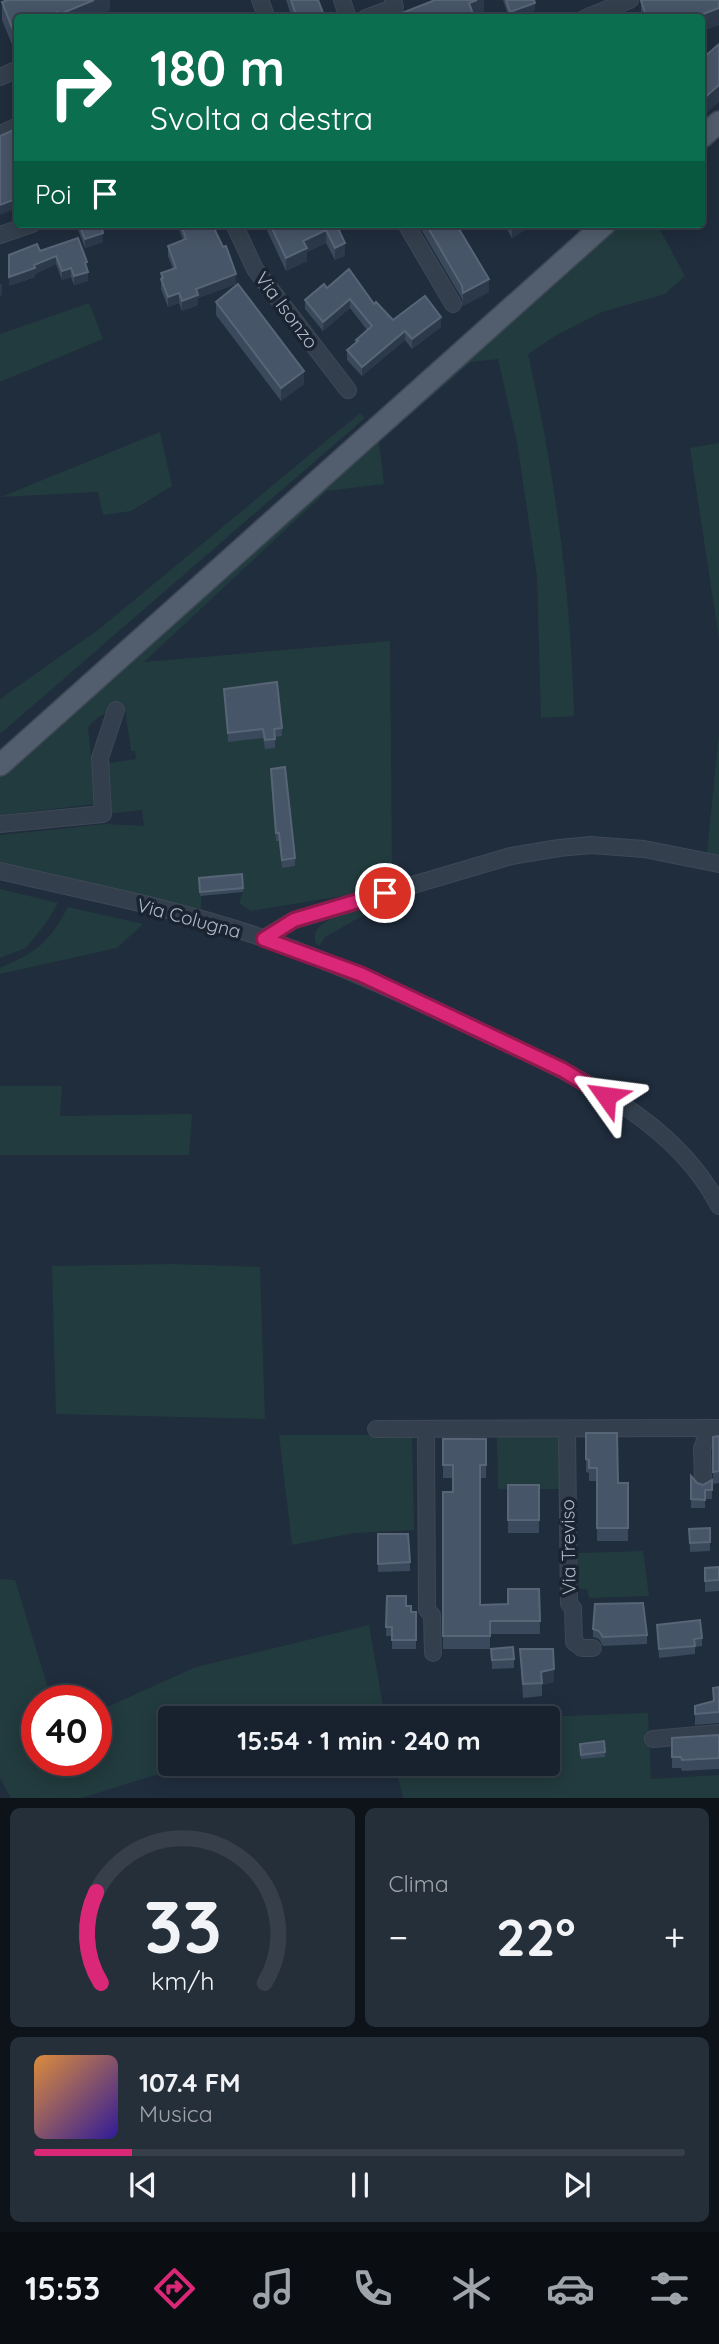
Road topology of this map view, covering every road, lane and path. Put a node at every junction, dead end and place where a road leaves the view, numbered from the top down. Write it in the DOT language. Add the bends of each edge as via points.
graph roads {
  1 [pos="393,0"];
  2 [pos="630,0"];
  3 [pos="377,14"];
  4 [pos="595,14"];
  5 [pos="719,122"];
  6 [pos="705,134"];
  7 [pos="20,228"];
  8 [pos="236,228"];
  9 [pos="409,228"];
  10 [pos="601,228"];
  11 [pos="0,235"];
  12 [pos="453,304"];
  13 [pos="348,390"];
  14 [pos="116,710"];
  15 [pos="0,765"];
  16 [pos="0,824"];
  17 [pos="719,864"];
  18 [pos="0,871"];
  19 [pos="264,939"];
  20 [pos="719,1206"];
  21 [pos="712,1428"];
  22 [pos="376,1429"];
  23 [pos="567,1429"];
  24 [pos="426,1430"];
  25 [pos="703,1483"];
  26 [pos="593,1648"];
  27 [pos="433,1653"];
  28 [pos="719,1732"];
  29 [pos="653,1739"];
  1 -- 3 [label="street" via="395,7"];
  2 -- 4 [label="street"];
  5 -- 6 [label="main road"];
  7 -- 11 [label="street"];
  8 -- 13 [label="street, Via Isonzo" via="255,269"];
  9 -- 12 [label="street"];
  10 -- 15 [label="main road"];
  14 -- 16 [label="street" via="100,758 103,814"];
  17 -- 19 [label="street" via="644,849 559,848 512,856 294,920"];
  18 -- 19 [label="street, Via Colugna"];
  19 -- 20 [label="street, Via Colugna" via="360,974 563,1070 656,1129 703,1179"];
  21 -- 23 [label="street"];
  21 -- 25 [label="street" via="702,1448"];
  22 -- 24 [label="street"];
  23 -- 24 [label="street"];
  23 -- 26 [label="street, Via Treviso" via="569,1604 574,1642"];
  24 -- 27 [label="street" via="427,1610 432,1615"];
  28 -- 29 [label="street"];
}
